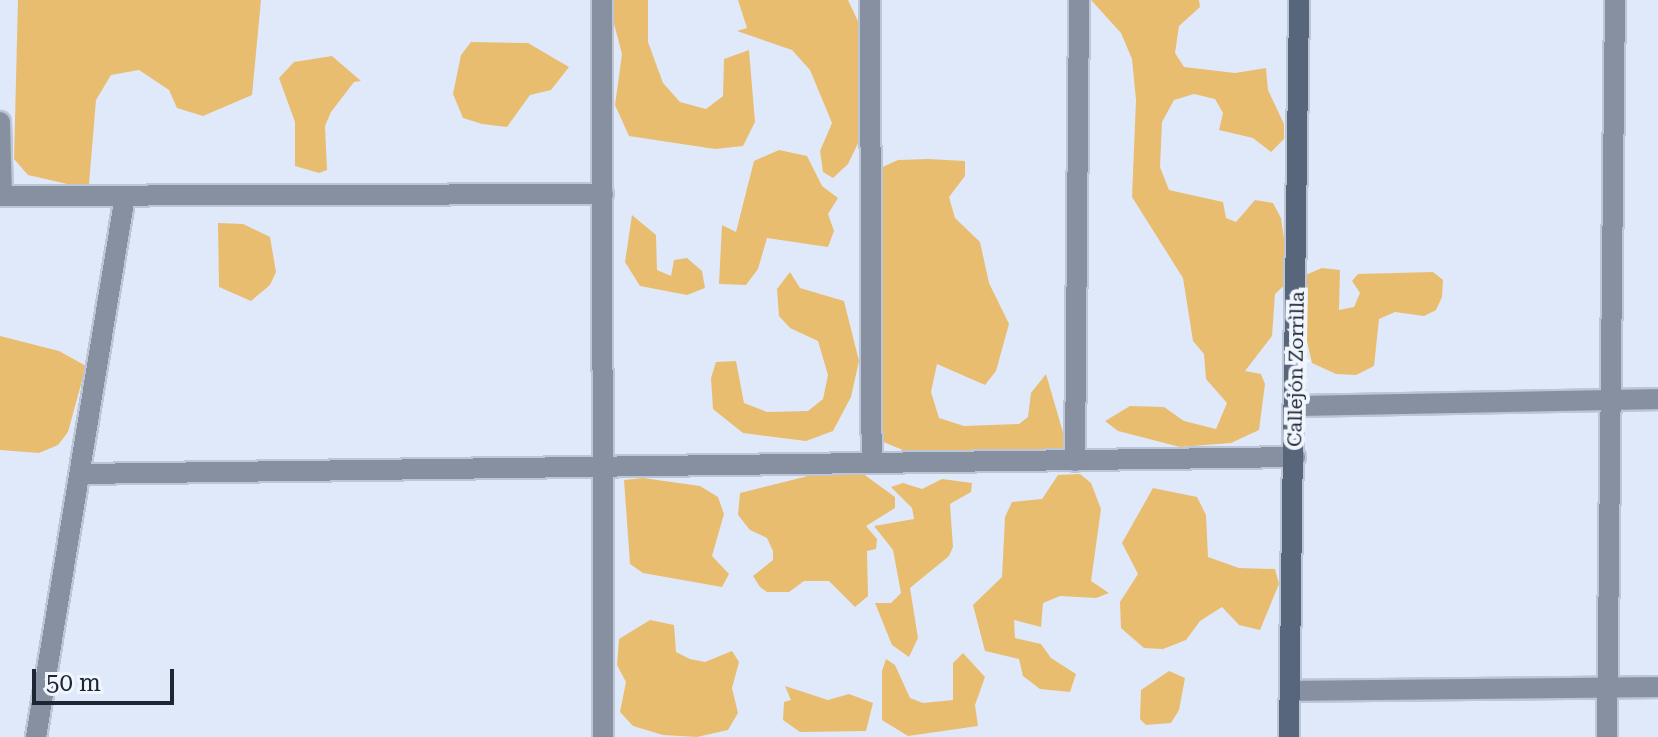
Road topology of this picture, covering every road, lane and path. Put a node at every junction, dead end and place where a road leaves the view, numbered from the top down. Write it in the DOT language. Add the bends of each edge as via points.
graph roads {
  1 [pos="602,0"];
  2 [pos="870,0"];
  3 [pos="1079,0"];
  4 [pos="1299,0"];
  5 [pos="1615,0"];
  6 [pos="0,122"];
  7 [pos="603,194"];
  8 [pos="1,196"];
  9 [pos="125,196"];
  10 [pos="1611,399"];
  11 [pos="1658,399"];
  12 [pos="1296,406"];
  13 [pos="1295,457"];
  14 [pos="1075,461"];
  15 [pos="872,463"];
  16 [pos="602,466"];
  17 [pos="80,474"];
  18 [pos="1658,687"];
  19 [pos="1605,688"];
  20 [pos="1290,691"];
  21 [pos="36,737"];
  22 [pos="603,737"];
  23 [pos="1289,737"];
  24 [pos="1607,737"];
  1 -- 7 [label="street"];
  2 -- 15 [label="street"];
  3 -- 14 [label="street"];
  4 -- 12 [label="street, Callejón Zorrilla"];
  5 -- 10 [label="street"];
  6 -- 8 [label="street"];
  7 -- 9 [label="street"];
  7 -- 16 [label="street"];
  8 -- 9 [label="street"];
  9 -- 17 [label="street"];
  10 -- 11 [label="street"];
  10 -- 12 [label="street"];
  10 -- 19 [label="street"];
  12 -- 13 [label="street, Callejón Zorrilla"];
  13 -- 14 [label="street"];
  13 -- 20 [label="street, Callejón Zorrilla"];
  14 -- 15 [label="street"];
  15 -- 16 [label="street"];
  16 -- 17 [label="street"];
  16 -- 22 [label="street"];
  17 -- 21 [label="street"];
  18 -- 19 [label="street"];
  19 -- 20 [label="street"];
  19 -- 24 [label="street"];
  20 -- 23 [label="street, Callejón Zorrilla"];
}
